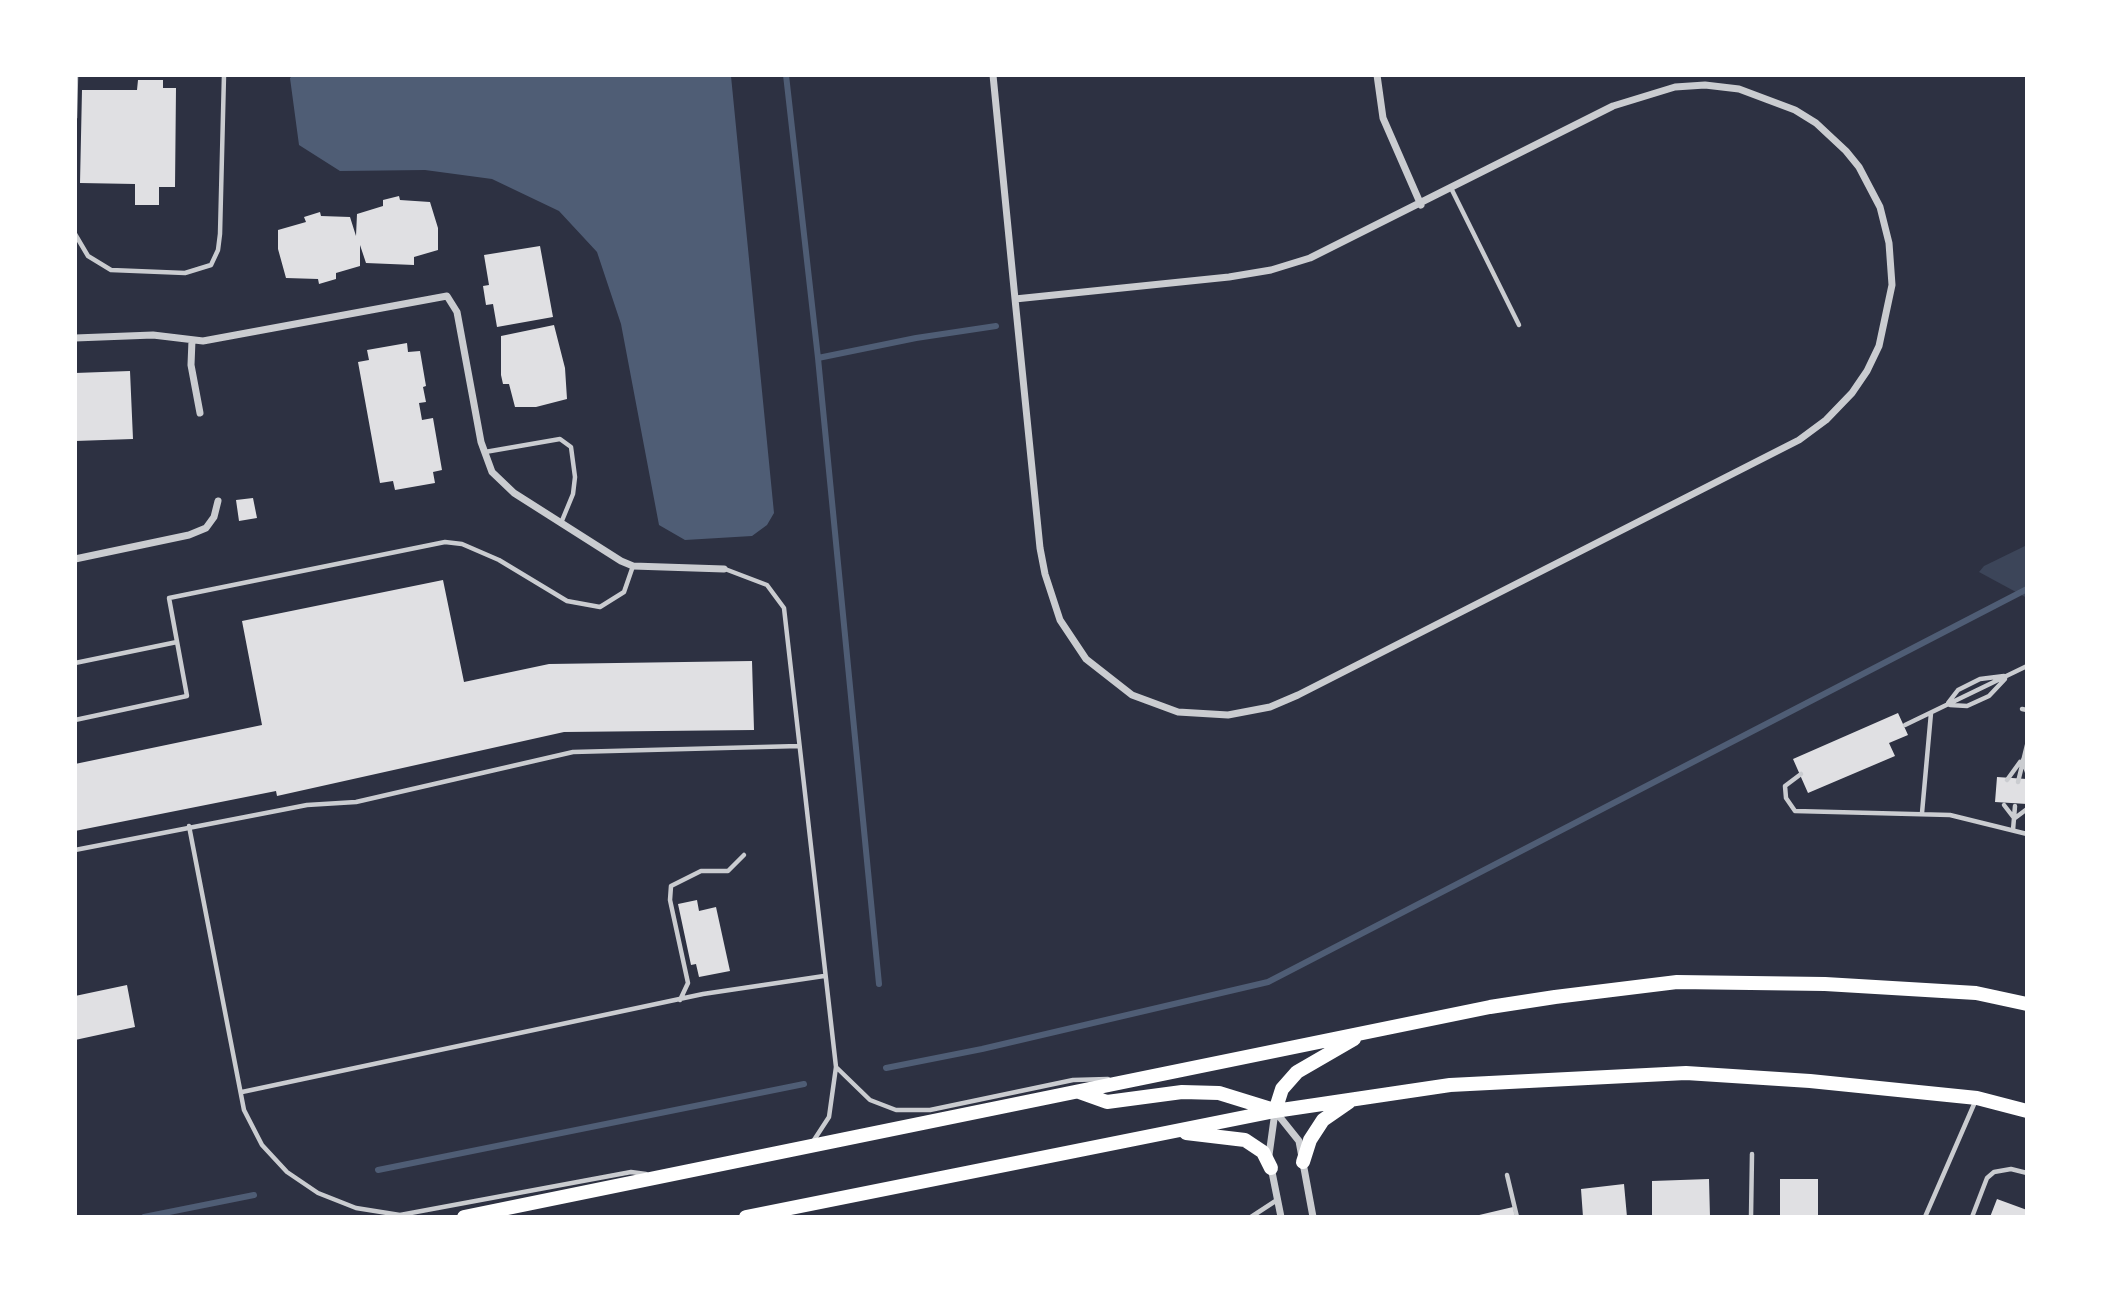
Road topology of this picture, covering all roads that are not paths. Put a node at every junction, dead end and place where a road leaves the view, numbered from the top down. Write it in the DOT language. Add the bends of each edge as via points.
graph roads {
  1 [pos="76,75"];
  2 [pos="224,75"];
  3 [pos="993,75"];
  4 [pos="1377,75"];
  5 [pos="75,118"];
  6 [pos="1451,188"];
  7 [pos="1421,205"];
  8 [pos="75,234"];
  9 [pos="1015,299"];
  10 [pos="1519,325"];
  11 [pos="75,338"];
  12 [pos="191,340"];
  13 [pos="200,413"];
  14 [pos="485,452"];
  15 [pos="218,501"];
  16 [pos="561,523"];
  17 [pos="75,559"];
  18 [pos="633,566"];
  19 [pos="724,569"];
  20 [pos="177,642"];
  21 [pos="75,663"];
  22 [pos="2027,666"];
  23 [pos="2008,676"];
  24 [pos="1948,705"];
  25 [pos="1931,713"];
  26 [pos="75,720"];
  27 [pos="1905,724"];
  28 [pos="2027,745"];
  29 [pos="799,746"];
  30 [pos="2022,759"];
  31 [pos="2027,772"];
  32 [pos="1801,774"];
  33 [pos="2007,780"];
  34 [pos="2018,782"];
  35 [pos="2004,805"];
  36 [pos="2015,806"];
  37 [pos="2027,809"];
  38 [pos="1922,813"];
  39 [pos="2014,819"];
  40 [pos="189,826"];
  41 [pos="2013,830"];
  42 [pos="2027,834"];
  43 [pos="75,850"];
  44 [pos="744,855"];
  45 [pos="824,975"];
  46 [pos="680,1000"];
  47 [pos="2027,1004"];
  48 [pos="1364,1033"];
  49 [pos="836,1067"];
  50 [pos="1143,1078"];
  51 [pos="1078,1091"];
  52 [pos="241,1092"];
  53 [pos="1977,1098"];
  54 [pos="1353,1099"];
  55 [pos="1275,1111"];
  56 [pos="2027,1111"];
  57 [pos="1171,1132"];
  58 [pos="805,1147"];
  59 [pos="1752,1154"];
  60 [pos="1303,1162"];
  61 [pos="1271,1168"];
  62 [pos="2027,1173"];
  63 [pos="1507,1175"];
  64 [pos="664,1176"];
  65 [pos="1278,1200"];
  66 [pos="464,1217"];
  67 [pos="747,1217"];
  68 [pos="1251,1217"];
  69 [pos="1281,1217"];
  70 [pos="1313,1217"];
  71 [pos="1517,1217"];
  72 [pos="1751,1217"];
  73 [pos="1925,1217"];
  74 [pos="1972,1217"];
  1 -- 5 [label="lane"];
  2 -- 8 [label="lane" via="218,250 211,265 193,272 111,270 88,256"];
  3 -- 9 [label="street"];
  4 -- 7 [label="street" via="1383,118"];
  6 -- 7 [label="street"];
  6 -- 9 [label="street" via="1642,95 1705,85 1769,97 1832,137 1859,167 1880,207 1892,285 1879,346 1852,393 1799,440 1270,706 1205,715 1154,704 1107,677 1071,639 1052,601 1040,548"];
  6 -- 10 [label="lane"];
  7 -- 9 [label="street" via="1310,258 1271,270"];
  11 -- 12 [label="street" via="153,335"];
  12 -- 13 [label="street"];
  12 -- 14 [label="street" via="447,296 457,312"];
  14 -- 16 [label="street" via="492,472 514,493"];
  14 -- 16 [label="lane" via="561,439 571,447 573,494"];
  15 -- 17 [label="street" via="215,517 189,535"];
  16 -- 18 [label="street"];
  18 -- 19 [label="street"];
  18 -- 20 [label="lane" via="624,592 613,601 600,607 582,606 552,594 480,551 462,544 426,543 169,598"];
  19 -- 29 [label="lane" via="767,584 784,608"];
  20 -- 21 [label="lane"];
  20 -- 26 [label="lane" via="187,696"];
  22 -- 23 [label="lane"];
  23 -- 24 [label="lane"];
  23 -- 24 [label="lane" via="1989,696 1967,706"];
  23 -- 24 [label="lane" via="1980,679 1958,690"];
  24 -- 25 [label="lane"];
  25 -- 27 [label="lane"];
  25 -- 38 [label="lane"];
  28 -- 30 [label="lane"];
  29 -- 40 [label="lane" via="573,752 356,802 307,804"];
  29 -- 45 [label="lane"];
  30 -- 31 [label="lane"];
  30 -- 33 [label="lane"];
  30 -- 34 [label="lane"];
  32 -- 38 [label="lane" via="1785,786 1786,798 1795,811"];
  35 -- 39 [label="lane"];
  36 -- 39 [label="lane"];
  37 -- 39 [label="lane"];
  38 -- 41 [label="lane"];
  39 -- 41 [label="lane"];
  40 -- 43 [label="lane"];
  40 -- 52 [label="lane"];
  41 -- 42 [label="lane"];
  44 -- 46 [label="lane" via="728,871 701,871 671,886 688,984"];
  45 -- 46 [label="lane"];
  45 -- 49 [label="lane"];
  46 -- 52 [label="lane"];
  47 -- 48 [label="main road" via="1962,992 1677,982 1490,1007"];
  48 -- 50 [label="main road"];
  48 -- 55 [label="main road" via="1297,1072 1283,1089"];
  49 -- 50 [label="lane" via="870,1100 896,1111 930,1110 1073,1080"];
  49 -- 58 [label="lane" via="829,1117 818,1137"];
  50 -- 51 [label="main road"];
  51 -- 55 [label="main road" via="1107,1102 1182,1092 1219,1093"];
  51 -- 58 [label="main road"];
  52 -- 64 [label="lane" via="244,1110 262,1145 287,1172 318,1193 356,1208 400,1215 631,1172"];
  53 -- 54 [label="main road" via="1686,1073 1450,1085"];
  53 -- 56 [label="main road"];
  53 -- 73 [label="lane"];
  54 -- 55 [label="main road"];
  54 -- 60 [label="main road" via="1323,1120"];
  55 -- 57 [label="main road"];
  55 -- 60 [label="street" via="1299,1141"];
  55 -- 61 [label="street"];
  57 -- 61 [label="main road" via="1245,1140 1263,1152"];
  57 -- 67 [label="main road"];
  58 -- 64 [label="main road"];
  59 -- 72 [label="lane"];
  60 -- 70 [label="street"];
  61 -- 65 [label="street"];
  62 -- 74 [label="lane" via="1994,1171"];
  63 -- 71 [label="lane"];
  64 -- 66 [label="main road"];
  65 -- 68 [label="lane"];
  65 -- 69 [label="street"];
}
